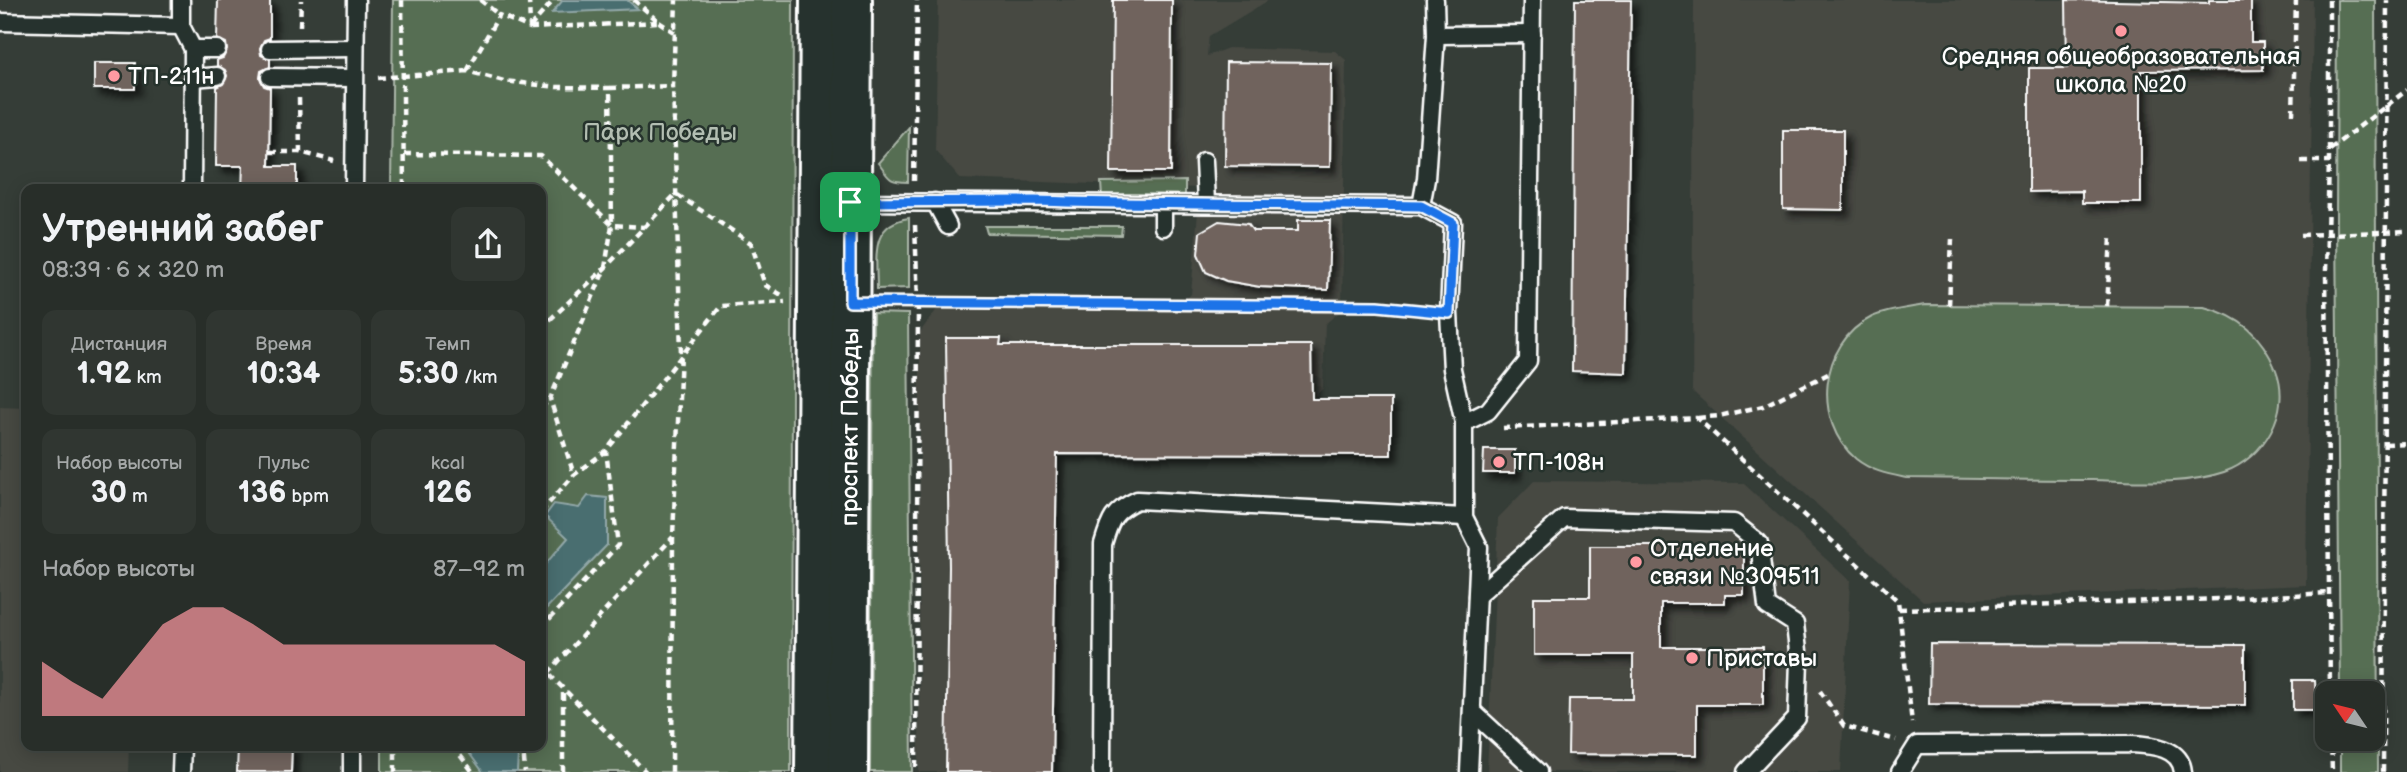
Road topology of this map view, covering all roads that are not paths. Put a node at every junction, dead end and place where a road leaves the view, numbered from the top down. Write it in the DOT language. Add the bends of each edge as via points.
graph roads {
  1 [pos="181,0"];
  2 [pos="356,0"];
  3 [pos="820,0"];
  4 [pos="852,0"];
  5 [pos="1435,0"];
  6 [pos="1532,0"];
  7 [pos="0,22"];
  8 [pos="181,26"];
  9 [pos="1532,34"];
  10 [pos="1436,35"];
  11 [pos="355,48"];
  12 [pos="193,49"];
  13 [pos="217,49"];
  14 [pos="270,49"];
  15 [pos="217,76"];
  16 [pos="270,77"];
  17 [pos="192,78"];
  18 [pos="354,78"];
  19 [pos="1204,161"];
  20 [pos="192,184"];
  21 [pos="354,184"];
  22 [pos="850,202"];
  23 [pos="935,202"];
  24 [pos="1206,203"];
  25 [pos="1163,205"];
  26 [pos="1421,206"];
  27 [pos="948,226"];
  28 [pos="1163,227"];
  29 [pos="1464,423"];
  30 [pos="1464,517"];
  31 [pos="1477,596"];
  32 [pos="1473,712"];
  33 [pos="182,751"];
  34 [pos="352,751"];
  35 [pos="181,772"];
  36 [pos="352,772"];
  37 [pos="815,772"];
  38 [pos="848,772"];
  39 [pos="1102,772"];
  40 [pos="1469,772"];
  41 [pos="1538,772"];
  42 [pos="1746,772"];
  43 [pos="1900,772"];
  44 [pos="2183,772"];
  1 -- 8 [label="lane"];
  2 -- 11 [label="lane"];
  3 -- 37 [label="main road, проспект Победы"];
  4 -- 22 [label="main road, проспект Победы"];
  5 -- 10 [label="lane"];
  6 -- 9 [label="lane"];
  7 -- 8 [label="lane"];
  8 -- 12 [label="lane"];
  9 -- 10 [label="lane"];
  9 -- 29 [label="lane" via="1528,361 1488,411"];
  10 -- 26 [label="lane"];
  11 -- 14 [label="lane"];
  11 -- 18 [label="lane"];
  12 -- 13 [label="lane"];
  12 -- 17 [label="lane"];
  15 -- 17 [label="lane"];
  16 -- 18 [label="lane"];
  17 -- 20 [label="lane"];
  18 -- 21 [label="lane"];
  19 -- 24 [label="lane"];
  22 -- 23 [label="lane"];
  22 -- 38 [label="main road, проспект Победы"];
  23 -- 25 [label="lane"];
  23 -- 27 [label="lane"];
  24 -- 25 [label="lane"];
  24 -- 26 [label="lane"];
  25 -- 28 [label="lane"];
  26 -- 29 [label="lane" via="1453,223 1452,369"];
  29 -- 30 [label="lane"];
  30 -- 31 [label="lane" via="1479,547"];
  30 -- 39 [label="lane" via="1136,500 1122,506 1110,520 1103,544"];
  31 -- 32 [label="lane"];
  31 -- 42 [label="lane" via="1564,519 1734,523 1759,543 1767,606 1794,624 1799,660 1797,718"];
  32 -- 40 [label="lane"];
  32 -- 41 [label="lane"];
  33 -- 35 [label="lane"];
  34 -- 36 [label="lane"];
  43 -- 44 [label="lane" via="1917,745 2132,744 2157,745 2175,755"];
}
